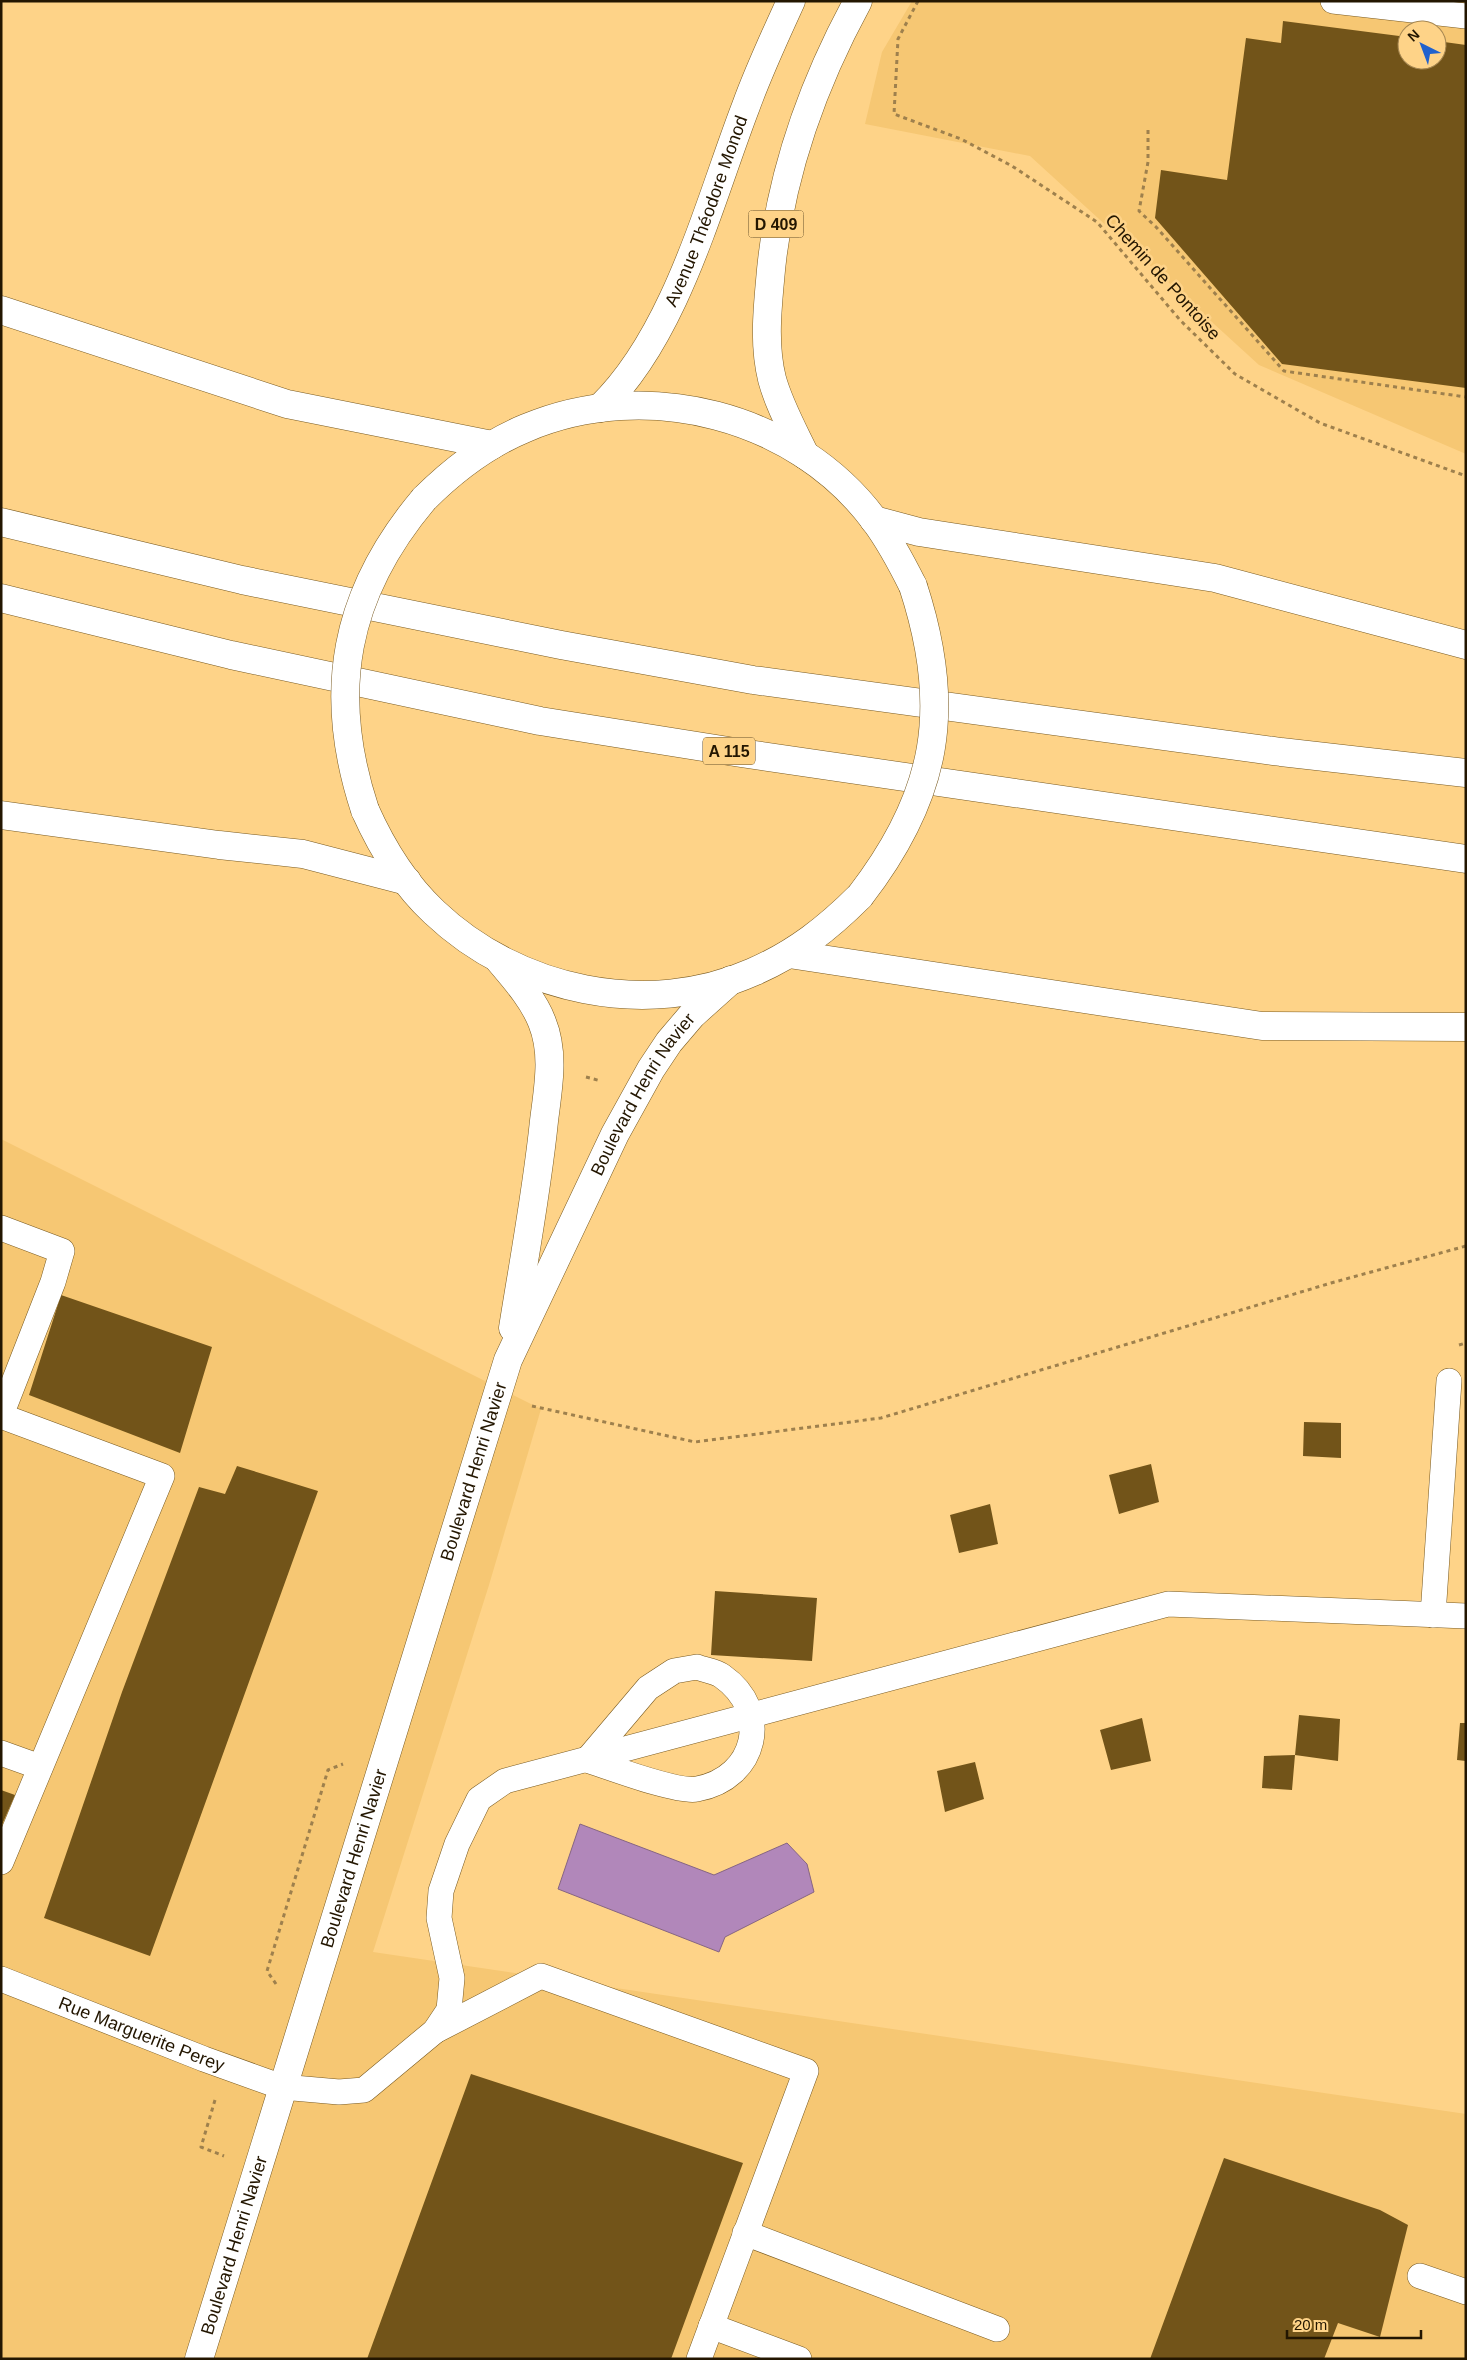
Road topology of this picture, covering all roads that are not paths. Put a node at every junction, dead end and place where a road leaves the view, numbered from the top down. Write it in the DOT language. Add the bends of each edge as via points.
graph roads {
  1 [pos="791,1"];
  2 [pos="858,1"];
  3 [pos="1333,1"];
  4 [pos="1466,16"];
  5 [pos="1,310"];
  6 [pos="600,408"];
  7 [pos="492,446"];
  8 [pos="805,455"];
  9 [pos="874,520"];
  10 [pos="1,522"];
  11 [pos="1,598"];
  12 [pos="1466,645"];
  13 [pos="1466,773"];
  14 [pos="1,815"];
  15 [pos="1466,859"];
  16 [pos="406,881"];
  17 [pos="789,954"];
  18 [pos="499,960"];
  19 [pos="732,980"];
  20 [pos="1466,1027"];
  21 [pos="1,1228"];
  22 [pos="508,1360"];
  23 [pos="1449,1380"];
  24 [pos="1,1416"];
  25 [pos="1433,1615"];
  26 [pos="1466,1616"];
  27 [pos="750,1716"];
  28 [pos="1,1753"];
  29 [pos="587,1760"];
  30 [pos="40,1767"];
  31 [pos="1,1862"];
  32 [pos="1,1979"];
  33 [pos="435,2030"];
  34 [pos="282,2087"];
  35 [pos="745,2233"];
  36 [pos="1420,2276"];
  37 [pos="1466,2292"];
  38 [pos="711,2326"];
  39 [pos="996,2329"];
  40 [pos="199,2359"];
  41 [pos="699,2359"];
  42 [pos="799,2359"];
  1 -- 6 [label="main road, Avenue Théodore Monod" via="763,62 703,229 667,309 628,378"];
  2 -- 8 [label="main road, D 409" via="819,79 803,121 779,204 772,249 767,338 772,378 780,404"];
  3 -- 4 [label="lane"];
  5 -- 7 [label="main road" via="287,404"];
  6 -- 7 [label="main road" via="526,428"];
  6 -- 8 [label="main road" via="643,405 686,408 727,418 768,434"];
  7 -- 16 [label="main road, bridge" via="467,460 424,499 403,524 373,574 357,613 350,645 345,704 348,746 355,778 386,851"];
  8 -- 9 [label="main road" via="842,485"];
  9 -- 12 [label="main road" via="919,532 1216,578"];
  9 -- 17 [label="main road, bridge" via="913,586 930,648 935,694 927,767 902,836 882,867 860,896 820,932"];
  10 -- 13 [label="main road" via="242,580 753,680 1271,751"];
  11 -- 15 [label="main road, A 115" via="231,655 540,721 742,754"];
  14 -- 16 [label="main road" via="303,854"];
  16 -- 18 [label="main road" via="440,917"];
  17 -- 19 [label="main road"];
  17 -- 20 [label="main road" via="1262,1026"];
  18 -- 19 [label="main road" via="573,988 613,994 663,994"];
  18 -- 22 [label="main road, Boulevard Henri Navier" via="543,1023 550,1066 540,1158"];
  19 -- 22 [label="main road, Boulevard Henri Navier" via="692,1015 651,1069 615,1134"];
  21 -- 24 [label="lane" via="62,1251 54,1282"];
  22 -- 34 [label="main road, Boulevard Henri Navier"];
  23 -- 25 [label="lane"];
  24 -- 30 [label="lane" via="162,1476"];
  25 -- 26 [label="lane"];
  25 -- 27 [label="lane" via="1168,1604"];
  27 -- 29 [label="lane"];
  27 -- 29 [label="lane" via="753,1733 750,1750 738,1768 718,1782 696,1790 663,1784"];
  27 -- 29 [label="lane" via="742,1698 720,1675 696,1667 674,1671 648,1688"];
  28 -- 30 [label="lane"];
  29 -- 33 [label="lane" via="505,1781 478,1799 457,1844 441,1891 439,1918 452,1978 449,2010"];
  30 -- 31 [label="lane"];
  32 -- 34 [label="lane, Rue Marguerite Perey"];
  33 -- 34 [label="lane, Rue Marguerite Perey" via="364,2090 339,2092"];
  33 -- 35 [label="lane" via="540,1976 806,2071"];
  34 -- 40 [label="main road, Boulevard Henri Navier"];
  35 -- 38 [label="lane"];
  35 -- 39 [label="lane"];
  36 -- 37 [label="lane"];
  38 -- 41 [label="lane"];
  38 -- 42 [label="lane"];
}
